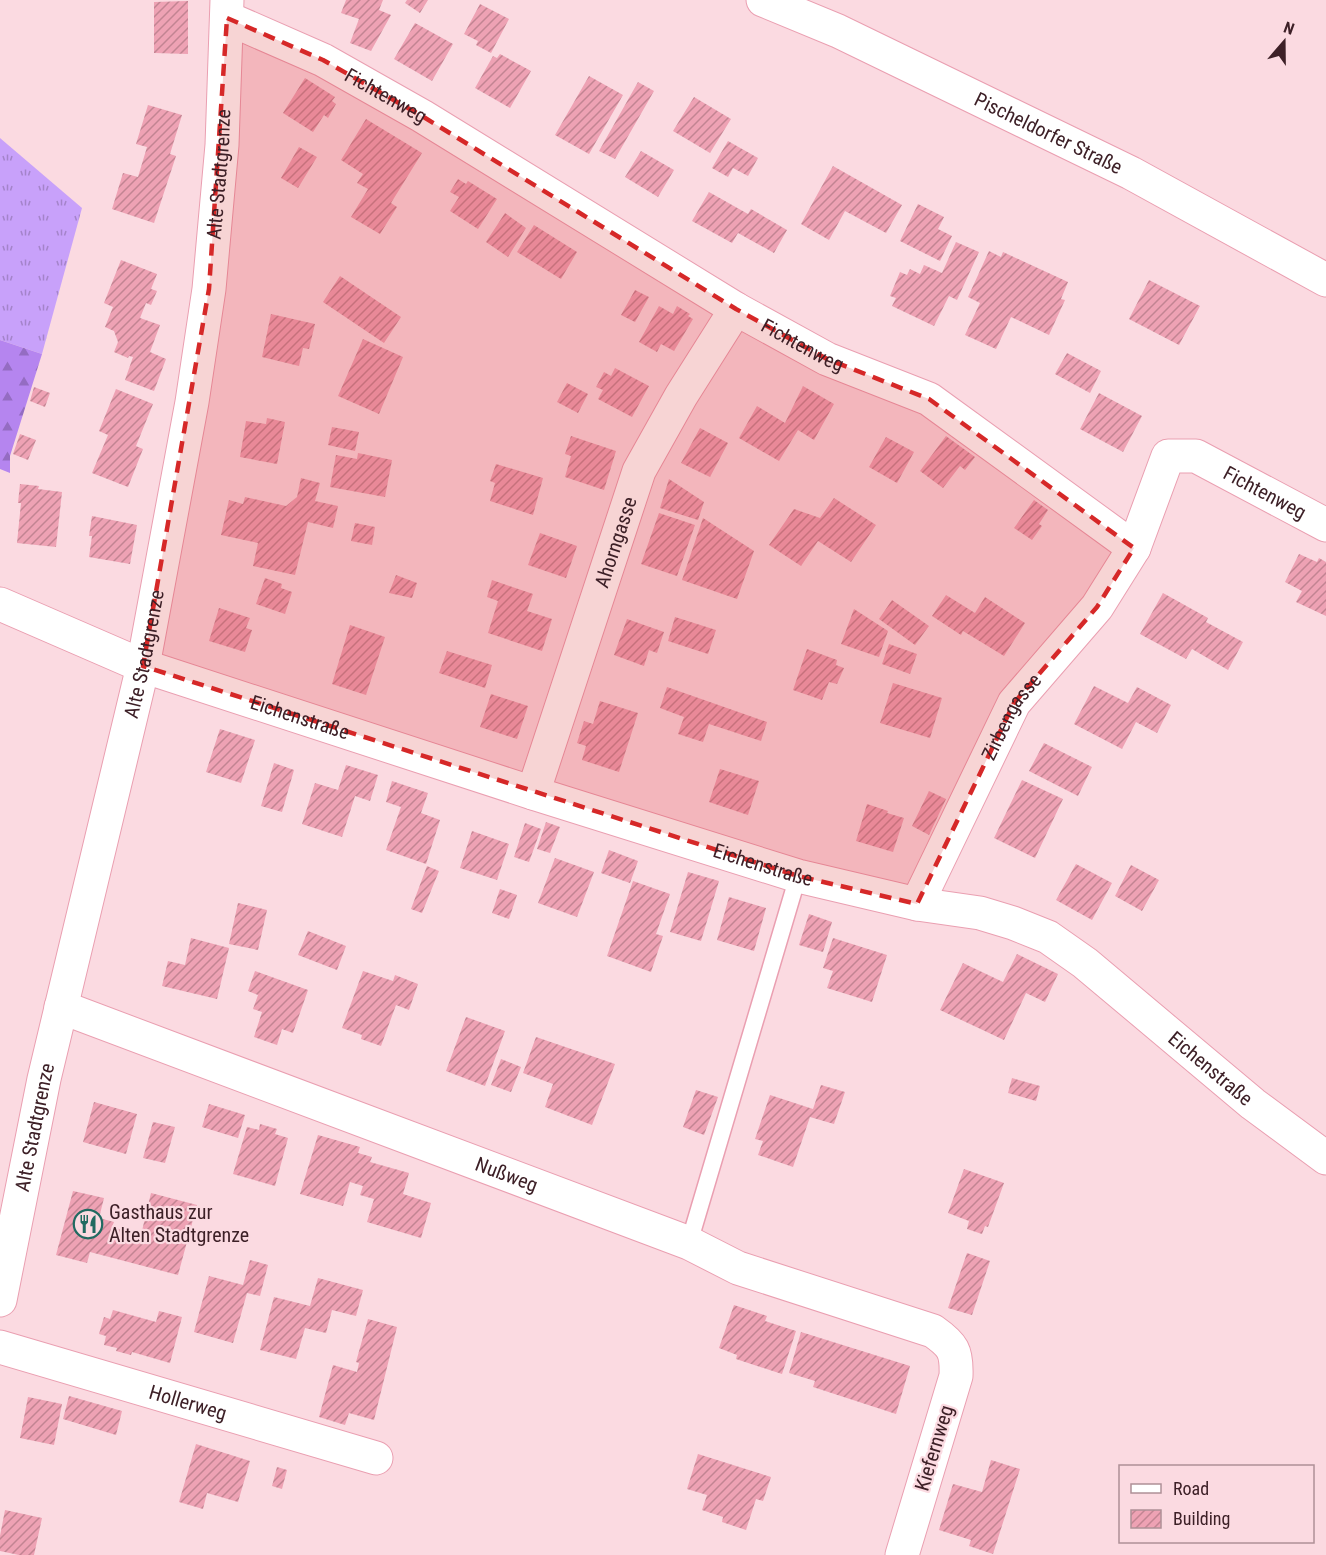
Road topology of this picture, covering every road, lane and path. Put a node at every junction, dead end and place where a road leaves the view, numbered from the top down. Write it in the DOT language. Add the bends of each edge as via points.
graph roads {
  1 [pos="764,0"];
  2 [pos="227,9"];
  3 [pos="1326,280"];
  4 [pos="736,309"];
  5 [pos="1326,525"];
  6 [pos="1134,548"];
  7 [pos="0,603"];
  8 [pos="143,666"];
  9 [pos="533,793"];
  10 [pos="798,876"];
  11 [pos="916,904"];
  12 [pos="61,1007"];
  13 [pos="1326,1158"];
  14 [pos="689,1243"];
  15 [pos="0,1300"];
  16 [pos="949,1342"];
  17 [pos="0,1347"];
  18 [pos="376,1458"];
  19 [pos="902,1555"];
  1 -- 3 [label="street, Pischeldorfer Straße" via="838,31 1131,172"];
  2 -- 4 [label="street, Fichtenweg" via="422,116"];
  2 -- 8 [label="street, Alte Stadtgrenze" via="222,145 209,289"];
  4 -- 6 [label="street, Fichtenweg" via="827,359 929,399"];
  4 -- 9 [label="street, Ahorngasse" via="639,471"];
  5 -- 6 [label="street, Fichtenweg" via="1196,456 1168,456"];
  6 -- 11 [label="street, Zirbengasse" via="1097,607 1014,703"];
  7 -- 8 [label="street, Eichenstraße"];
  8 -- 9 [label="street, Eichenstraße"];
  8 -- 12 [label="street, Alte Stadtgrenze"];
  9 -- 10 [label="street, Eichenstraße"];
  10 -- 11 [label="street, Eichenstraße"];
  10 -- 14 [label="lane"];
  11 -- 13 [label="street, Eichenstraße" via="980,913 1048,938 1086,963 1253,1104"];
  12 -- 14 [label="street, Nußweg"];
  12 -- 15 [label="street, Alte Stadtgrenze"];
  14 -- 16 [label="street, Nußweg" via="738,1268 933,1331"];
  16 -- 19 [label="street, Kiefernweg" via="957,1358 956,1376"];
  17 -- 18 [label="street, Hollerweg"];
}
